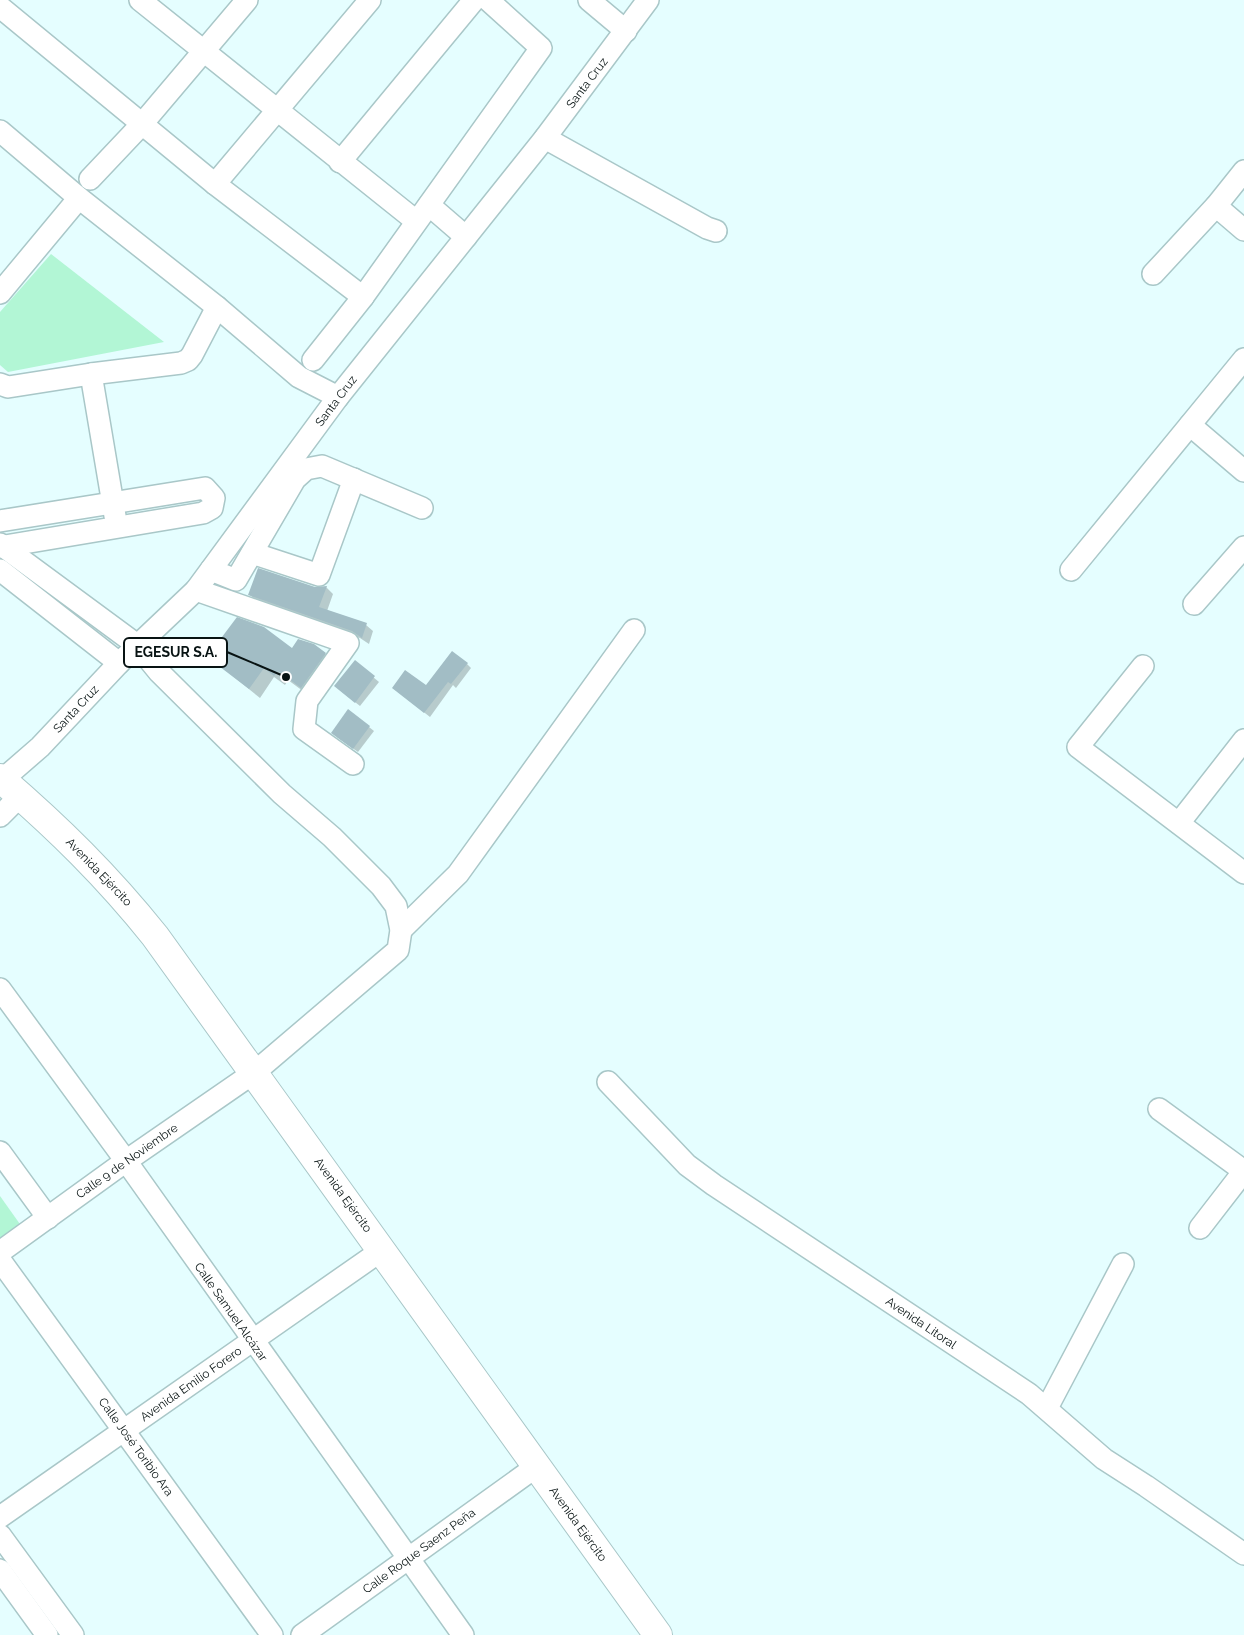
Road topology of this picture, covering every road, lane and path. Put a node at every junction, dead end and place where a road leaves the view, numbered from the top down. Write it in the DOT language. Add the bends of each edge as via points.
graph roads {
  1 [pos="140,0"];
  2 [pos="248,0"];
  3 [pos="370,0"];
  4 [pos="474,0"];
  5 [pos="488,0"];
  6 [pos="589,0"];
  7 [pos="648,0"];
  8 [pos="0,8"];
  9 [pos="626,31"];
  10 [pos="203,52"];
  11 [pos="276,112"];
  12 [pos="142,124"];
  13 [pos="0,131"];
  14 [pos="545,138"];
  15 [pos="340,162"];
  16 [pos="1244,171"];
  17 [pos="90,179"];
  18 [pos="215,184"];
  19 [pos="79,198"];
  20 [pos="1216,206"];
  21 [pos="422,213"];
  22 [pos="1244,230"];
  23 [pos="716,231"];
  24 [pos="466,237"];
  25 [pos="1153,274"];
  26 [pos="0,293"];
  27 [pos="363,296"];
  28 [pos="217,307"];
  29 [pos="1244,359"];
  30 [pos="313,360"];
  31 [pos="91,374"];
  32 [pos="0,384"];
  33 [pos="338,397"];
  34 [pos="1190,424"];
  35 [pos="1244,471"];
  36 [pos="354,479"];
  37 [pos="113,504"];
  38 [pos="422,508"];
  39 [pos="0,521"];
  40 [pos="117,529"];
  41 [pos="1,546"];
  42 [pos="1244,547"];
  43 [pos="252,553"];
  44 [pos="0,570"];
  45 [pos="211,570"];
  46 [pos="1071,570"];
  47 [pos="196,590"];
  48 [pos="1194,604"];
  49 [pos="634,630"];
  50 [pos="137,645"];
  51 [pos="119,663"];
  52 [pos="1143,666"];
  53 [pos="1244,740"];
  54 [pos="353,764"];
  55 [pos="7,785"];
  56 [pos="0,816"];
  57 [pos="1179,823"];
  58 [pos="1244,873"];
  59 [pos="401,930"];
  60 [pos="0,989"];
  61 [pos="255,1072"];
  62 [pos="608,1082"];
  63 [pos="1158,1109"];
  64 [pos="0,1152"];
  65 [pos="126,1161"];
  66 [pos="1244,1171"];
  67 [pos="48,1218"];
  68 [pos="1200,1228"];
  69 [pos="382,1250"];
  70 [pos="0,1252"];
  71 [pos="0,1260"];
  72 [pos="1123,1264"];
  73 [pos="252,1341"];
  74 [pos="1047,1408"];
  75 [pos="124,1430"];
  76 [pos="537,1466"];
  77 [pos="0,1517"];
  78 [pos="0,1535"];
  79 [pos="1244,1554"];
  80 [pos="408,1559"];
  81 [pos="0,1570"];
  82 [pos="47,1635"];
  83 [pos="73,1635"];
  84 [pos="272,1635"];
  85 [pos="302,1635"];
  86 [pos="462,1635"];
  87 [pos="658,1635"];
  1 -- 10 [label="street"];
  2 -- 10 [label="street"];
  3 -- 11 [label="street"];
  4 -- 15 [label="street"];
  5 -- 21 [label="street" via="541,48"];
  6 -- 9 [label="street"];
  7 -- 9 [label="street, Santa Cruz"];
  8 -- 12 [label="street"];
  9 -- 14 [label="street, Santa Cruz"];
  10 -- 11 [label="street"];
  10 -- 12 [label="street"];
  11 -- 15 [label="street"];
  11 -- 18 [label="street"];
  12 -- 17 [label="street"];
  12 -- 18 [label="street"];
  13 -- 19 [label="street"];
  14 -- 23 [label="street"];
  14 -- 24 [label="street, Santa Cruz"];
  15 -- 21 [label="street"];
  16 -- 20 [label="street"];
  18 -- 27 [label="street"];
  19 -- 26 [label="street"];
  19 -- 28 [label="street"];
  20 -- 22 [label="street"];
  20 -- 25 [label="street"];
  21 -- 24 [label="street"];
  21 -- 27 [label="street"];
  24 -- 33 [label="street, Santa Cruz"];
  27 -- 30 [label="street"];
  28 -- 31 [label="street" via="188,360"];
  28 -- 33 [label="street" via="299,377"];
  29 -- 34 [label="street"];
  31 -- 32 [label="street" via="8,387"];
  31 -- 37 [label="street"];
  33 -- 45 [label="street, Santa Cruz"];
  34 -- 35 [label="street"];
  34 -- 46 [label="street"];
  36 -- 38 [label="street"];
  36 -- 43 [label="street" via="322,466 306,469 295,479"];
  36 -- 43 [label="street" via="319,575"];
  37 -- 39 [label="street"];
  37 -- 40 [label="street"];
  37 -- 40 [label="street" via="205,488 214,498 212,508 203,513"];
  40 -- 41 [label="street"];
  41 -- 50 [label="street"];
  42 -- 48 [label="street"];
  43 -- 45 [label="street" via="236,580"];
  44 -- 51 [label="street"];
  45 -- 47 [label="street, Santa Cruz"];
  47 -- 50 [label="street, Santa Cruz"];
  47 -- 54 [label="street" via="348,643 307,701 304,729"];
  49 -- 59 [label="street" via="458,874"];
  50 -- 51 [label="street, Santa Cruz"];
  50 -- 59 [label="street" via="282,794 332,837 381,886 396,906"];
  51 -- 55 [label="street, Santa Cruz"];
  52 -- 57 [label="street" via="1078,747"];
  53 -- 57 [label="street"];
  55 -- 56 [label="street"];
  55 -- 61 [label="main road, Avenida Ejército" via="118,889"];
  57 -- 58 [label="street"];
  59 -- 61 [label="street, Calle 9 de Noviembre" via="398,950"];
  60 -- 65 [label="street, Calle Samuel Alcázar"];
  61 -- 65 [label="street, Calle 9 de Noviembre"];
  61 -- 69 [label="main road, Avenida Ejército"];
  62 -- 74 [label="street, Avenida Litoral" via="687,1164 714,1185"];
  63 -- 66 [label="street"];
  64 -- 67 [label="street"];
  65 -- 67 [label="street, Calle 9 de Noviembre"];
  65 -- 73 [label="street, Calle Samuel Alcázar"];
  66 -- 68 [label="street"];
  67 -- 70 [label="street, Calle 9 de Noviembre"];
  69 -- 73 [label="street, Avenida Emilio Forero"];
  69 -- 76 [label="main road, Avenida Ejército"];
  71 -- 75 [label="street, Calle José Toribio Ara"];
  72 -- 74 [label="street"];
  73 -- 75 [label="street, Avenida Emilio Forero"];
  73 -- 80 [label="street, Calle Samuel Alcázar"];
  74 -- 79 [label="street, Avenida Litoral" via="1104,1460"];
  75 -- 77 [label="street, Avenida Emilio Forero"];
  75 -- 84 [label="street, Calle José Toribio Ara"];
  76 -- 80 [label="street, Calle Roque Saenz Peña"];
  76 -- 87 [label="main road, Avenida Ejército"];
  78 -- 83 [label="street"];
  80 -- 85 [label="street, Calle Roque Saenz Peña"];
  80 -- 86 [label="street, Calle Samuel Alcázar"];
  81 -- 82 [label="street"];
}
